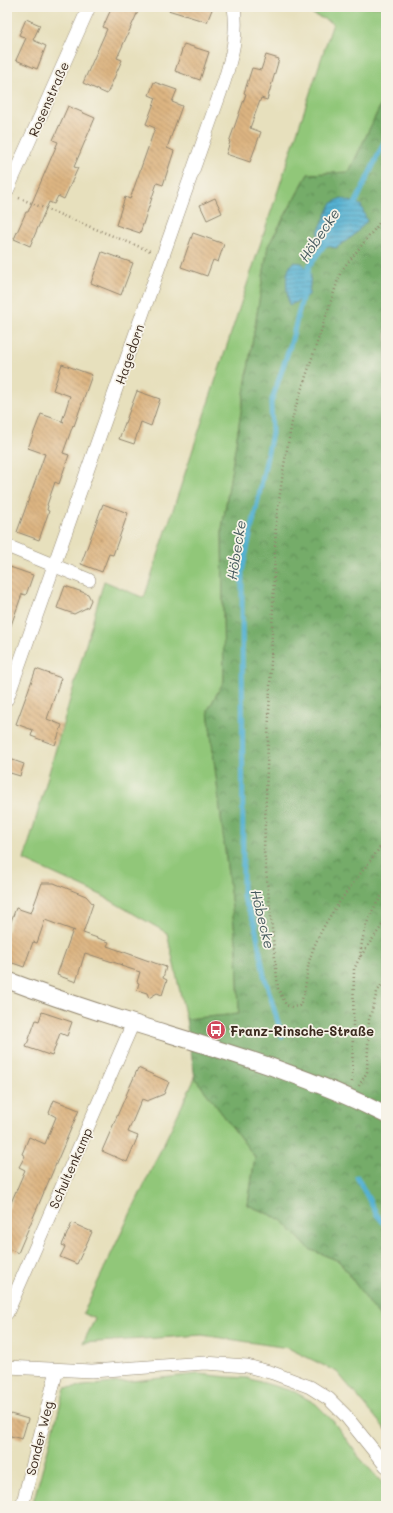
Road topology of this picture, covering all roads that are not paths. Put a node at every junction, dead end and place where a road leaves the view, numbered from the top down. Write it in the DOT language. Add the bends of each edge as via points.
graph roads {
  1 [pos="89,7"];
  2 [pos="234,7"];
  3 [pos="11,194"];
  4 [pos="7,546"];
  5 [pos="54,566"];
  6 [pos="89,580"];
  7 [pos="7,699"];
  8 [pos="7,980"];
  9 [pos="133,1023"];
  10 [pos="386,1114"];
  11 [pos="7,1313"];
  12 [pos="7,1367"];
  13 [pos="57,1370"];
  14 [pos="386,1466"];
  15 [pos="22,1506"];
  1 -- 3 [label="street, Rosenstraße"];
  2 -- 5 [label="street, Hagedorn" via="235,44 230,62"];
  4 -- 5 [label="street"];
  5 -- 6 [label="street"];
  5 -- 7 [label="street, Hagedorn"];
  8 -- 9 [label="street"];
  9 -- 10 [label="street" via="274,1067 321,1084"];
  9 -- 11 [label="street, Schultenkamp"];
  12 -- 13 [label="street"];
  13 -- 14 [label="street" via="106,1370 205,1363 247,1366 273,1372 310,1386 329,1399"];
  13 -- 15 [label="street, Sonder Weg"];
}
